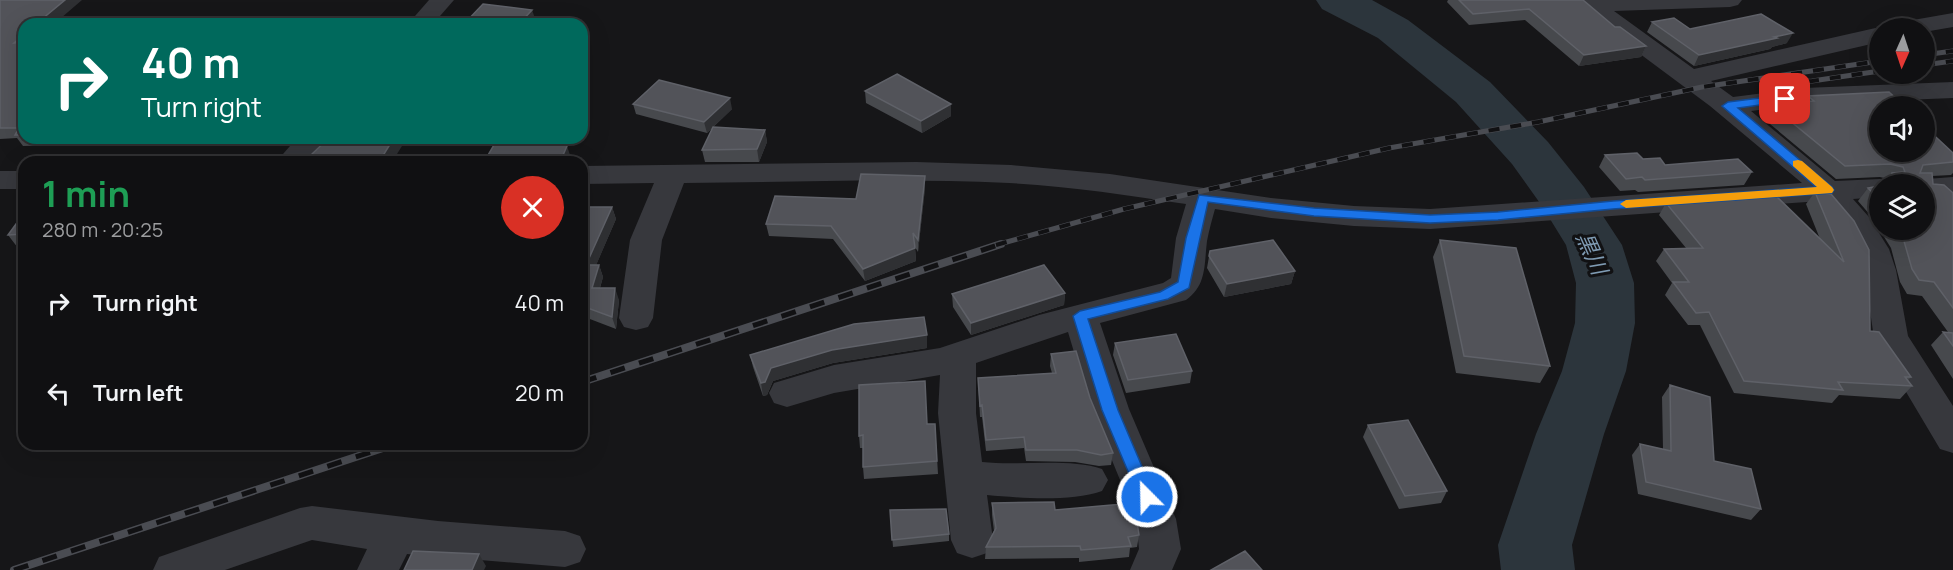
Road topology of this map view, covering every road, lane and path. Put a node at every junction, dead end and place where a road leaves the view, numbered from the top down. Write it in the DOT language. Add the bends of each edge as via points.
graph roads {
  1 [pos="442,0"];
  2 [pos="1730,0"];
  3 [pos="1586,2"];
  4 [pos="426,18"];
  5 [pos="1953,20"];
  6 [pos="1935,23"];
  7 [pos="1869,37"];
  8 [pos="1688,78"];
  9 [pos="1953,90"];
  10 [pos="1728,106"];
  11 [pos="308,144"];
  12 [pos="296,156"];
  13 [pos="673,174"];
  14 [pos="588,175"];
  15 [pos="0,180"];
  16 [pos="18,180"];
  17 [pos="1953,186"];
  18 [pos="1935,187"];
  19 [pos="1869,188"];
  20 [pos="1827,190"];
  21 [pos="1203,197"];
  22 [pos="1080,316"];
  23 [pos="636,318"];
  24 [pos="958,356"];
  25 [pos="787,393"];
  26 [pos="1948,422"];
  27 [pos="965,476"];
  28 [pos="1088,480"];
  29 [pos="972,540"];
  30 [pos="565,549"];
  31 [pos="386,553"];
  32 [pos="174,570"];
  33 [pos="1152,570"];
  1 -- 4 [label="street"];
  2 -- 3 [label="street"];
  3 -- 8 [label="street"];
  5 -- 6 [label="street"];
  7 -- 8 [label="street"];
  8 -- 10 [label="street"];
  9 -- 10 [label="street" via="1804,96"];
  10 -- 20 [label="street"];
  11 -- 12 [label="street"];
  13 -- 14 [label="street"];
  13 -- 21 [label="street" via="1011,174"];
  13 -- 23 [label="street" via="646,240"];
  15 -- 16 [label="street"];
  17 -- 18 [label="street"];
  19 -- 20 [label="street"];
  20 -- 21 [label="street" via="1430,219 1314,212"];
  20 -- 26 [label="street" via="1850,213 1874,250 1891,338"];
  21 -- 22 [label="street" via="1184,285 1164,296"];
  22 -- 24 [label="street"];
  22 -- 33 [label="street" via="1110,410 1156,519 1160,549"];
  24 -- 25 [label="street" via="834,379"];
  24 -- 27 [label="street" via="956,392"];
  27 -- 28 [label="street" via="1010,481"];
  27 -- 29 [label="street"];
  30 -- 31 [label="street" via="486,546"];
  31 -- 32 [label="street" via="312,523"];
}
